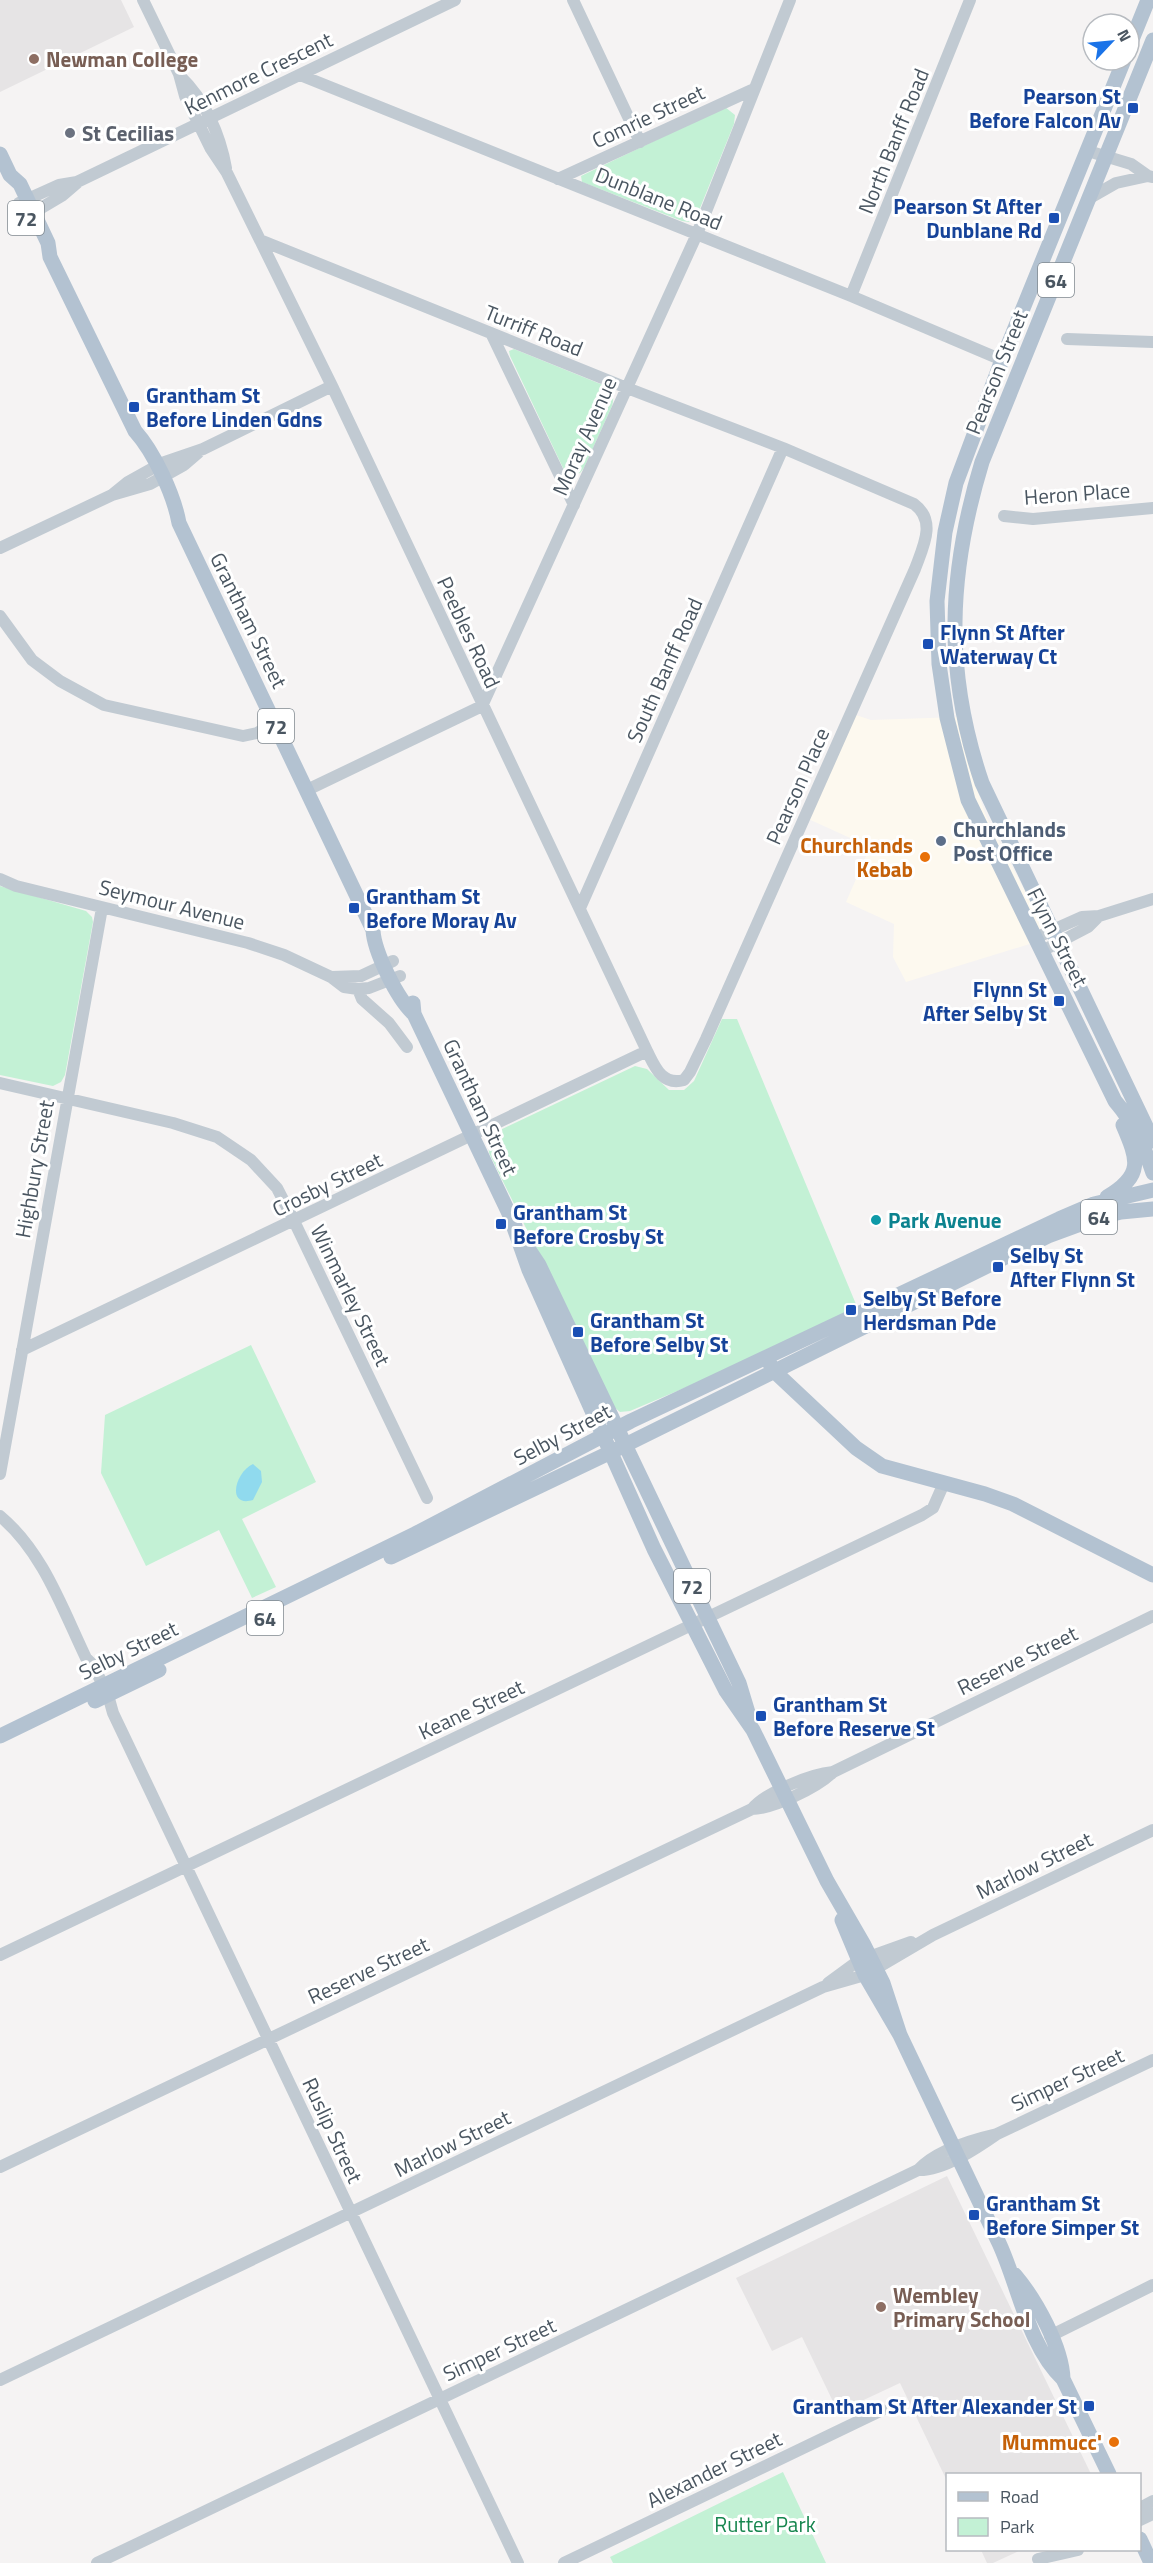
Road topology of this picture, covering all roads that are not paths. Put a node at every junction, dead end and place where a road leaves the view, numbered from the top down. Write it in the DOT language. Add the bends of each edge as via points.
graph roads {
  1 [pos="143,0"];
  2 [pos="455,0"];
  3 [pos="573,0"];
  4 [pos="790,0"];
  5 [pos="970,0"];
  6 [pos="1153,40"];
  7 [pos="1119,72"];
  8 [pos="300,75"];
  9 [pos="754,89"];
  10 [pos="203,120"];
  11 [pos="640,142"];
  12 [pos="1088,151"];
  13 [pos="0,154"];
  14 [pos="1107,156"];
  15 [pos="1151,176"];
  16 [pos="558,179"];
  17 [pos="1088,199"];
  18 [pos="26,208"];
  19 [pos="696,234"];
  20 [pos="260,240"];
  21 [pos="851,296"];
  22 [pos="491,333"];
  23 [pos="1067,339"];
  24 [pos="1153,342"];
  25 [pos="1002,360"];
  26 [pos="332,386"];
  27 [pos="627,388"];
  28 [pos="783,448"];
  29 [pos="155,474"];
  30 [pos="574,505"];
  31 [pos="1153,508"];
  32 [pos="925,514"];
  33 [pos="1004,516"];
  34 [pos="965,522"];
  35 [pos="945,532"];
  36 [pos="0,548"];
  37 [pos="0,616"];
  38 [pos="482,706"];
  39 [pos="275,723"];
  40 [pos="307,790"];
  41 [pos="998,816"];
  42 [pos="995,858"];
  43 [pos="0,879"];
  44 [pos="1153,899"];
  45 [pos="102,908"];
  46 [pos="580,908"];
  47 [pos="1057,935"];
  48 [pos="1038,945"];
  49 [pos="393,970"];
  50 [pos="331,977"];
  51 [pos="358,990"];
  52 [pos="406,1047"];
  53 [pos="646,1051"];
  54 [pos="690,1072"];
  55 [pos="0,1083"];
  56 [pos="66,1098"];
  57 [pos="1115,1101"];
  58 [pos="472,1136"];
  59 [pos="1153,1141"];
  60 [pos="1153,1173"];
  61 [pos="1153,1190"];
  62 [pos="1094,1204"];
  63 [pos="1153,1209"];
  64 [pos="511,1219"];
  65 [pos="294,1221"];
  66 [pos="22,1350"];
  67 [pos="766,1356"];
  68 [pos="775,1372"];
  69 [pos="617,1428"];
  70 [pos="602,1436"];
  71 [pos="625,1445"];
  72 [pos="609,1453"];
  73 [pos="0,1474"];
  74 [pos="944,1483"];
  75 [pos="428,1498"];
  76 [pos="0,1515"];
  77 [pos="1153,1575"];
  78 [pos="1153,1616"];
  79 [pos="707,1618"];
  80 [pos="692,1625"];
  81 [pos="102,1692"];
  82 [pos="753,1730"];
  83 [pos="0,1736"];
  84 [pos="0,1747"];
  85 [pos="785,1794"];
  86 [pos="1153,1830"];
  87 [pos="187,1866"];
  88 [pos="933,1935"];
  89 [pos="0,1954"];
  90 [pos="864,1958"];
  91 [pos="871,1973"];
  92 [pos="824,1987"];
  93 [pos="269,2039"];
  94 [pos="1153,2060"];
  95 [pos="956,2152"];
  96 [pos="0,2167"];
  97 [pos="351,2213"];
  98 [pos="1012,2270"];
  99 [pos="1153,2285"];
  100 [pos="1050,2336"];
  101 [pos="1064,2379"];
  102 [pos="0,2380"];
  103 [pos="440,2399"];
  104 [pos="882,2410"];
  105 [pos="1108,2473"];
  106 [pos="1141,2541"];
  107 [pos="1053,2551"];
  108 [pos="1074,2551"];
  109 [pos="1034,2561"];
  110 [pos="97,2563"];
  111 [pos="518,2563"];
  112 [pos="564,2563"];
  113 [pos="1151,2563"];
  1 -- 10 [label="street, Peebles Road" via="179,75 196,91"];
  2 -- 8 [label="street, Kenmore Crescent"];
  3 -- 11 [label="street"];
  4 -- 9 [label="street, Moray Avenue"];
  5 -- 21 [label="street, North Banff Road"];
  6 -- 14 [label="main road, Pearson Street / 64"];
  7 -- 12 [label="main road, Pearson Street / 64"];
  8 -- 10 [label="street, Kenmore Crescent"];
  8 -- 16 [label="street, Dunblane Road"];
  9 -- 11 [label="street, Comrie Street"];
  9 -- 19 [label="street, Moray Avenue"];
  10 -- 18 [label="street, Kenmore Crescent" via="77,182 58,185"];
  10 -- 20 [label="street, Peebles Road" via="222,144 227,172"];
  11 -- 16 [label="street, Comrie Street"];
  12 -- 14 [label="street"];
  12 -- 25 [label="main road, Pearson Street / 64"];
  13 -- 18 [label="main road, Grantham Street / 72" via="10,175 20,184"];
  14 -- 15 [label="street"];
  14 -- 17 [label="main road, Pearson Street / 64"];
  15 -- 17 [label="street" via="1116,183"];
  16 -- 19 [label="street, Dunblane Road"];
  17 -- 34 [label="main road, Pearson Street / 64" via="981,462"];
  18 -- 29 [label="main road, Grantham Street / 72" via="48,243 50,257 135,431 146,443"];
  19 -- 21 [label="street, Dunblane Road"];
  19 -- 27 [label="street, Moray Avenue"];
  20 -- 22 [label="street, Turriff Road"];
  20 -- 26 [label="street, Peebles Road"];
  21 -- 25 [label="street, Dunblane Road"];
  22 -- 27 [label="street, Turriff Road"];
  22 -- 30 [label="street"];
  23 -- 24 [label="street"];
  25 -- 35 [label="main road, Pearson Street / 64" via="956,483"];
  26 -- 29 [label="street"];
  26 -- 38 [label="street, Peebles Road"];
  27 -- 28 [label="street, Turriff Road"];
  27 -- 30 [label="street, Moray Avenue"];
  28 -- 32 [label="street, Turriff Road" via="914,504"];
  28 -- 46 [label="street, South Banff Road"];
  29 -- 36 [label="street"];
  29 -- 39 [label="main road, Grantham Street / 72" via="176,507 179,522"];
  30 -- 38 [label="street, Moray Avenue"];
  31 -- 33 [label="street, Heron Place" via="1033,519"];
  32 -- 54 [label="street, Pearson Place" via="927,530 915,569"];
  34 -- 41 [label="main road, Flynn Street / 64" via="954,593 957,678 971,749"];
  35 -- 42 [label="main road, Flynn Street / 64" via="937,601 939,664 947,718 968,800"];
  37 -- 39 [label="street" via="32,660 104,705 243,736"];
  38 -- 40 [label="street"];
  38 -- 46 [label="street, Peebles Road"];
  39 -- 40 [label="main road, Grantham Street / 72"];
  40 -- 49 [label="main road, Grantham Street / 72" via="373,930 382,938"];
  41 -- 42 [label="main road" via="1001,846"];
  41 -- 47 [label="main road, Flynn Street / 64"];
  42 -- 48 [label="main road, Flynn Street / 64"];
  43 -- 45 [label="street, Seymour Avenue"];
  44 -- 47 [label="street" via="1099,916 1082,917"];
  45 -- 50 [label="street, Seymour Avenue" via="248,943"];
  45 -- 56 [label="street, Highbury Street"];
  46 -- 53 [label="street, Peebles Road"];
  47 -- 48 [label="street"];
  47 -- 59 [label="main road, Flynn Street / 64"];
  48 -- 57 [label="main road, Flynn Street / 64"];
  49 -- 50 [label="street, Seymour Avenue"];
  49 -- 51 [label="street"];
  49 -- 58 [label="main road, Grantham Street / 72" via="413,1002 414,1014"];
  50 -- 51 [label="street, Seymour Avenue" via="344,987"];
  51 -- 52 [label="street, Seymour Avenue"];
  53 -- 54 [label="street, Peebles Road" via="662,1077 670,1082 684,1080"];
  53 -- 58 [label="street, Crosby Street"];
  55 -- 56 [label="street, Winmarley Street"];
  56 -- 65 [label="street, Winmarley Street" via="217,1137 251,1160 277,1188"];
  56 -- 66 [label="street, Highbury Street"];
  57 -- 60 [label="main road, Flynn Street / 64" via="1142,1141"];
  57 -- 62 [label="main road, 64" via="1133,1148 1134,1171 1124,1186"];
  58 -- 64 [label="main road, Grantham Street / 72"];
  58 -- 65 [label="street, Crosby Street"];
  61 -- 62 [label="main road, Selby Street / 64"];
  62 -- 67 [label="main road, Selby Street / 64"];
  63 -- 68 [label="main road, Selby Street / 64" via="1104,1216 1048,1236"];
  64 -- 69 [label="main road, Grantham Street / 72" via="538,1265"];
  64 -- 70 [label="main road, Grantham Street / 72" via="529,1270"];
  65 -- 66 [label="street, Crosby Street"];
  65 -- 75 [label="street, Winmarley Street"];
  66 -- 73 [label="street, Highbury Street"];
  67 -- 68 [label="main road"];
  67 -- 69 [label="main road, Selby Street / 64"];
  68 -- 71 [label="main road, Selby Street / 64"];
  68 -- 74 [label="main road" via="870,1458 893,1470"];
  69 -- 70 [label="main road, Selby Street / 64"];
  69 -- 71 [label="main road, Grantham Street / 72"];
  70 -- 72 [label="main road, Grantham Street / 72"];
  70 -- 81 [label="main road, Selby Street / 64"];
  71 -- 72 [label="main road, Selby Street / 64"];
  71 -- 79 [label="main road, Grantham Street / 72"];
  72 -- 80 [label="main road, Grantham Street / 72"];
  72 -- 81 [label="main road, Selby Street / 64"];
  74 -- 77 [label="main road" via="1013,1504"];
  74 -- 79 [label="street, Keane Street" via="933,1508 922,1515"];
  76 -- 81 [label="street, Ruslip Street" via="37,1556 86,1658 87,1668"];
  78 -- 85 [label="street, Reserve Street" via="832,1772 819,1773"];
  79 -- 80 [label="street, Keane Street"];
  79 -- 82 [label="main road, Grantham Street / 72" via="739,1683"];
  80 -- 82 [label="main road, Grantham Street / 72" via="726,1691"];
  80 -- 87 [label="street, Keane Street"];
  81 -- 83 [label="main road, Selby Street / 64"];
  81 -- 84 [label="main road, Selby Street / 64"];
  81 -- 87 [label="street, Ruslip Street"];
  82 -- 85 [label="main road, Grantham Street / 72"];
  85 -- 90 [label="main road, Grantham Street / 72"];
  85 -- 93 [label="street, Reserve Street" via="759,1801 752,1809"];
  86 -- 88 [label="street, Marlow Street"];
  87 -- 89 [label="street, Keane Street"];
  87 -- 93 [label="street, Ruslip Street"];
  88 -- 90 [label="street, Marlow Street"];
  88 -- 91 [label="street, Marlow Street"];
  90 -- 91 [label="main road, Grantham Street / 72"];
  90 -- 92 [label="street, Marlow Street"];
  91 -- 92 [label="street, Marlow Street"];
  91 -- 95 [label="main road, Grantham Street / 72"];
  92 -- 97 [label="street, Marlow Street"];
  93 -- 96 [label="street, Reserve Street"];
  93 -- 97 [label="street, Ruslip Street"];
  94 -- 95 [label="street, Simper Street" via="998,2134 973,2140"];
  95 -- 98 [label="main road, Grantham Street / 72"];
  95 -- 103 [label="street, Simper Street" via="925,2162 918,2170"];
  97 -- 102 [label="street, Marlow Street"];
  97 -- 103 [label="street, Ruslip Street"];
  98 -- 100 [label="main road, Grantham Street / 72" via="1029,2292"];
  98 -- 101 [label="main road, Grantham Street / 72" via="1018,2299 1051,2367"];
  99 -- 100 [label="street"];
  100 -- 101 [label="main road, Grantham Street / 72" via="1063,2362"];
  101 -- 105 [label="main road, Grantham Street / 72"];
  103 -- 110 [label="street, Simper Street"];
  103 -- 111 [label="street, Ruslip Street"];
  104 -- 112 [label="street, Alexander Street"];
  106 -- 113 [label="main road"];
  107 -- 109 [label="street"];
  108 -- 109 [label="street"];
}
